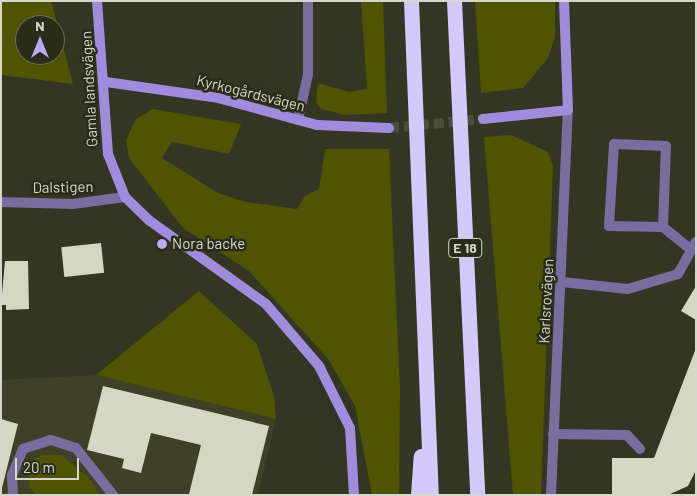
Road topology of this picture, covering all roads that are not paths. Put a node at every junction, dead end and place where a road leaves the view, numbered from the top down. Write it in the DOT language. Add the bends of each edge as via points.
graph roads {
  1 [pos="97,1"];
  2 [pos="308,1"];
  3 [pos="411,1"];
  4 [pos="454,1"];
  5 [pos="564,1"];
  6 [pos="106,82"];
  7 [pos="568,110"];
  8 [pos="483,118"];
  9 [pos="298,120"];
  10 [pos="389,128"];
  11 [pos="125,196"];
  12 [pos="1,202"];
  13 [pos="663,228"];
  14 [pos="693,246"];
  15 [pos="562,282"];
  16 [pos="425,387"];
  17 [pos="553,434"];
  18 [pos="640,449"];
  19 [pos="13,495"];
  20 [pos="113,495"];
  21 [pos="354,495"];
  22 [pos="418,495"];
  23 [pos="431,495"];
  24 [pos="477,495"];
  25 [pos="551,495"];
  1 -- 6 [label="street, Gamla landsvägen"];
  2 -- 9 [label="street" via="308,74"];
  3 -- 16 [label="highway"];
  4 -- 24 [label="highway, E 18"];
  5 -- 7 [label="street"];
  6 -- 9 [label="street, Kyrkogårdsvägen" via="218,98"];
  6 -- 11 [label="street, Gamla landsvägen" via="108,154"];
  7 -- 8 [label="street"];
  7 -- 15 [label="street, Karlsrovägen"];
  9 -- 10 [label="street, Kyrkogårdsvägen" via="356,130"];
  11 -- 12 [label="street, Dalstigen" via="73,204"];
  11 -- 21 [label="street, Gamla landsvägen" via="150,221 266,304 320,366 350,428"];
  13 -- 13 [label="street" via="609,226 614,144 666,146"];
  13 -- 14 [label="street"];
  14 -- 15 [label="street" via="678,274 628,290"];
  15 -- 17 [label="street, Karlsrovägen"];
  16 -- 22 [label="highway"];
  16 -- 23 [label="highway"];
  17 -- 18 [label="street" via="627,435"];
  17 -- 25 [label="street, Karlsrovägen"];
  19 -- 20 [label="street" via="12,475 23,449 51,440 76,448"];
}
